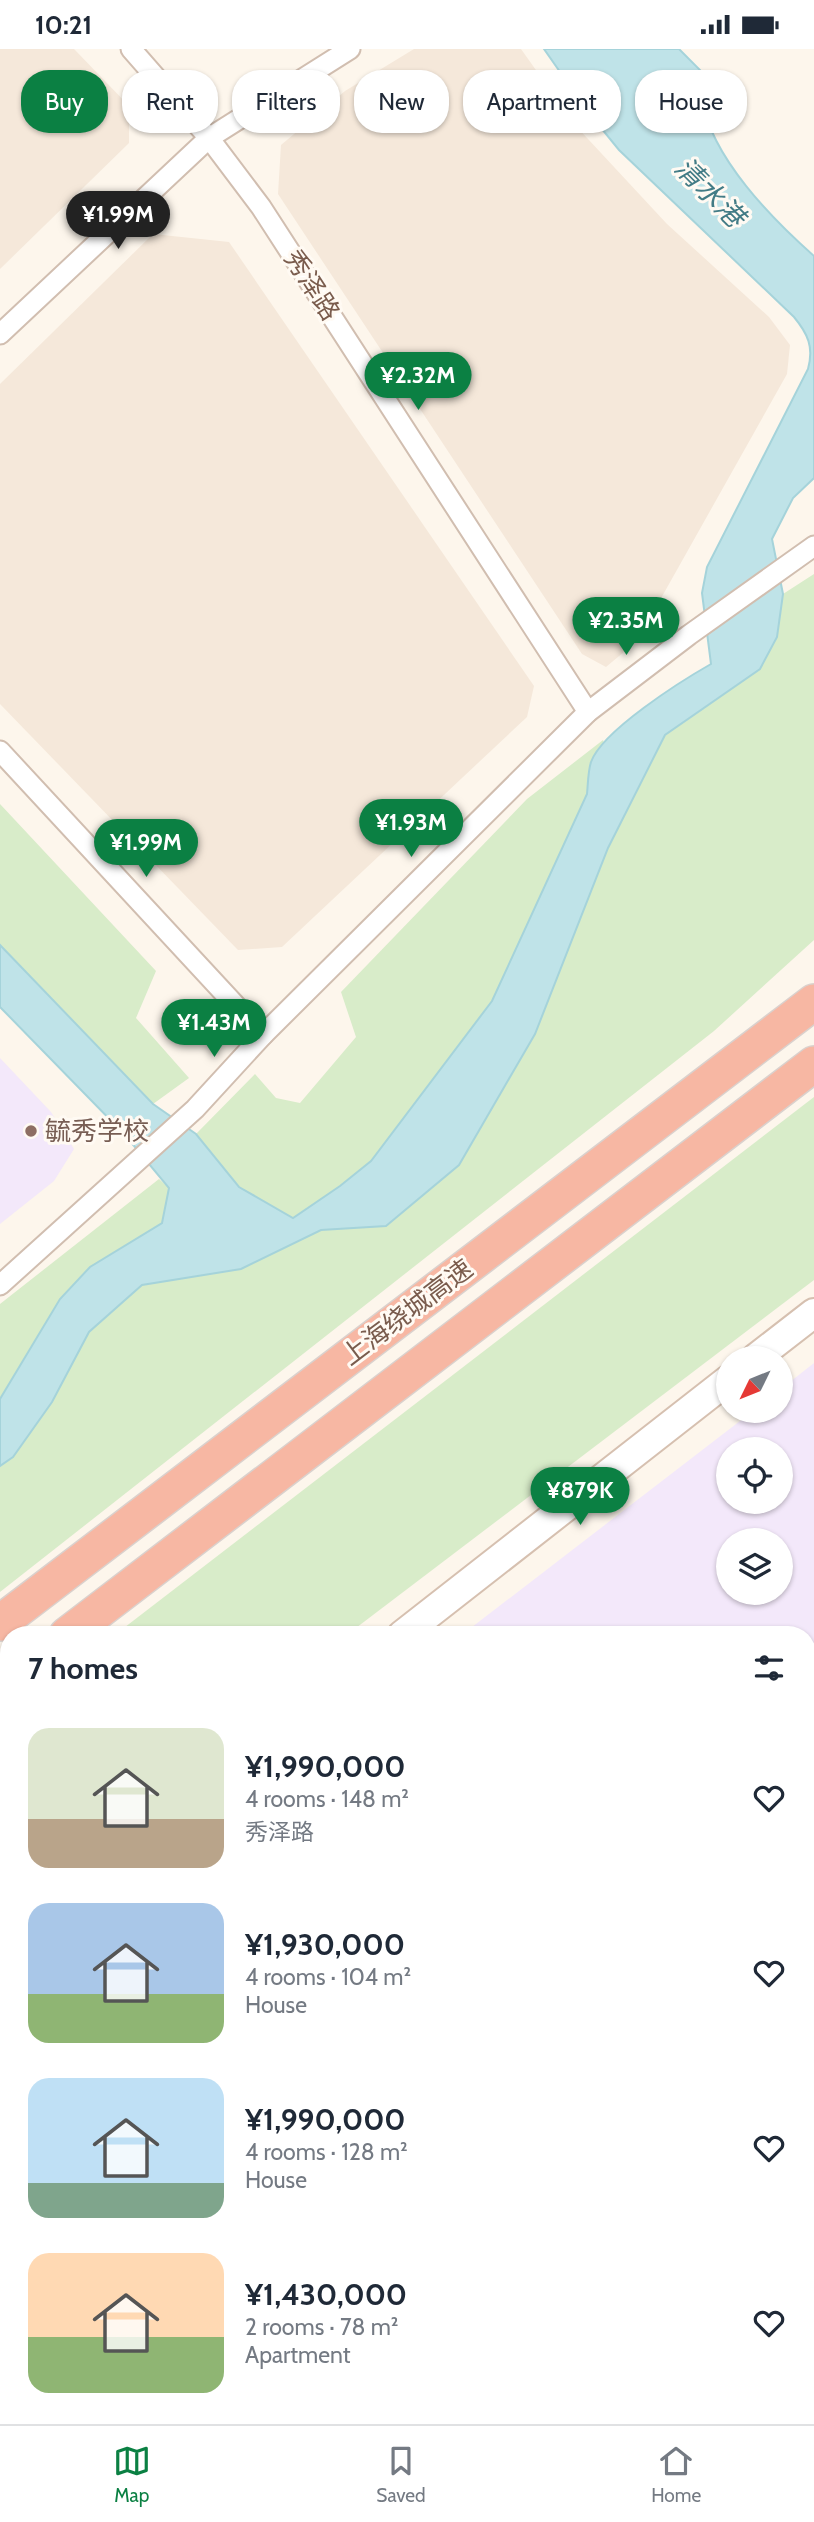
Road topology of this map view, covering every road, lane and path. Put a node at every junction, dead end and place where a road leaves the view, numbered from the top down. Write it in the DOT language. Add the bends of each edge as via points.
graph roads {
  1 [pos="131,49"];
  2 [pos="350,49"];
  3 [pos="209,138"];
  4 [pos="0,334"];
  5 [pos="814,546"];
  6 [pos="588,712"];
  7 [pos="0,751"];
  8 [pos="814,1002"];
  9 [pos="263,1035"];
  10 [pos="814,1064"];
  11 [pos="0,1285"];
  12 [pos="814,1313"];
  13 [pos="772,1346"];
  14 [pos="716,1389"];
  15 [pos="0,1623"];
  16 [pos="78,1626"];
  17 [pos="414,1626"];
  1 -- 3 [label="street, 秀泽路"];
  2 -- 3 [label="street"];
  3 -- 4 [label="street"];
  3 -- 6 [label="street, 秀泽路" via="261,207"];
  5 -- 6 [label="street"];
  6 -- 9 [label="street"];
  7 -- 9 [label="street"];
  8 -- 15 [label="highway, 上海绕城高速"];
  9 -- 11 [label="street" via="195,1109"];
  10 -- 16 [label="highway, 上海绕城高速"];
  12 -- 13 [label="street"];
  14 -- 17 [label="street"];
}
